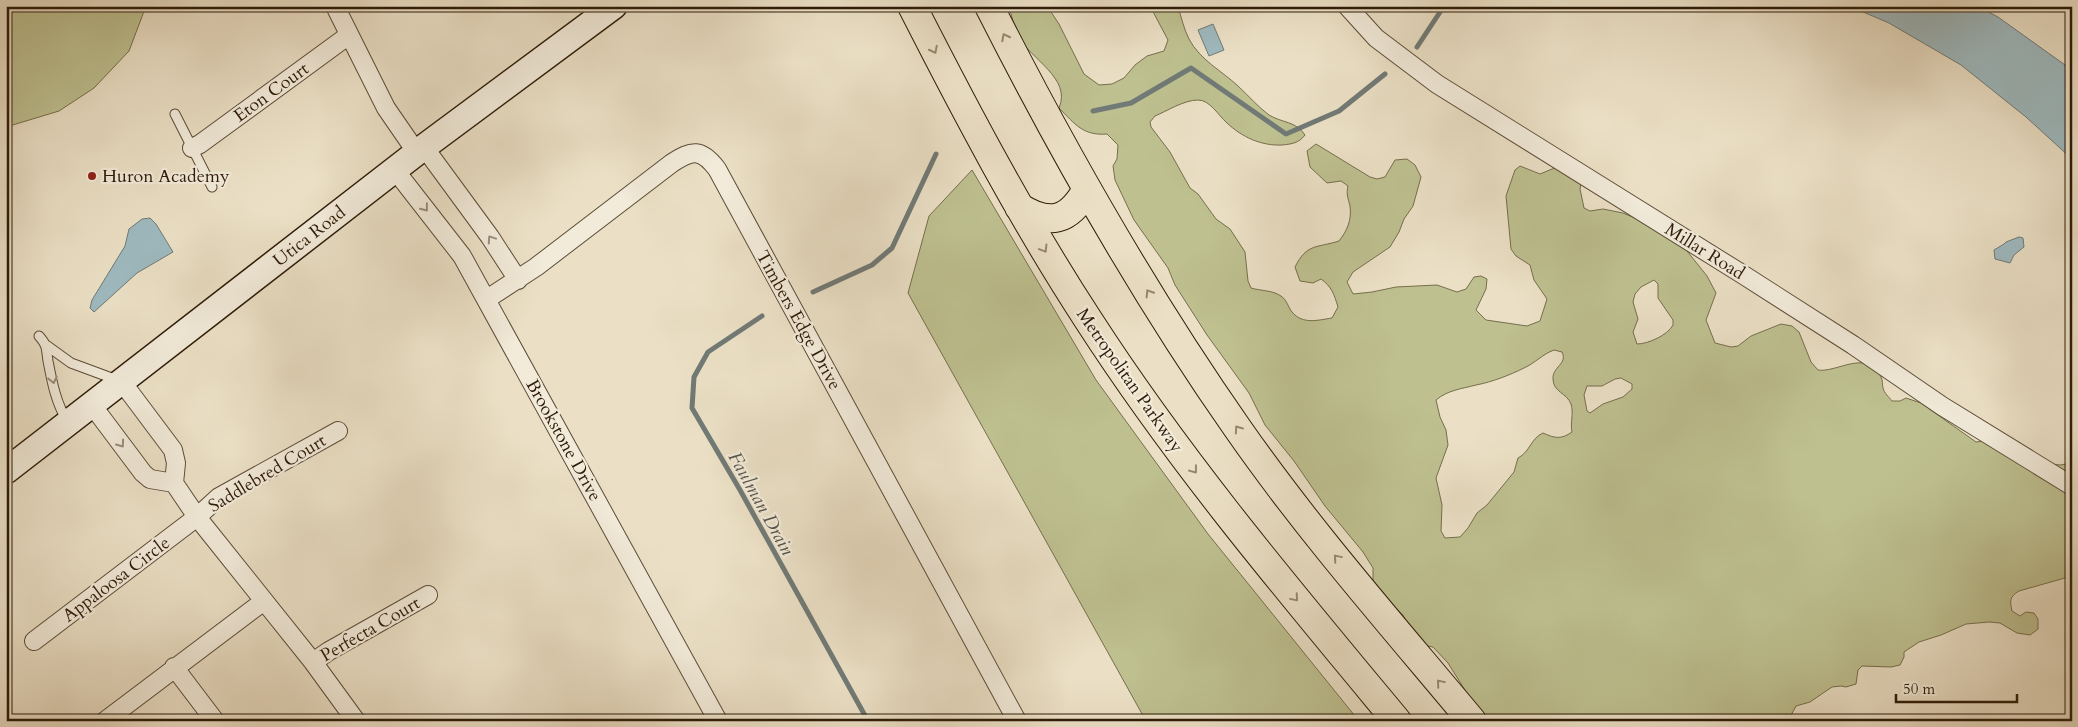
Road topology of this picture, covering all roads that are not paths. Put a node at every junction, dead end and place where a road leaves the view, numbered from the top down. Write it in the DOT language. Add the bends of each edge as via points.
graph roads {
  1 [pos="335,6"];
  2 [pos="614,6"];
  3 [pos="912,6"];
  4 [pos="989,6"];
  5 [pos="1347,6"];
  6 [pos="349,35"];
  7 [pos="175,114"];
  8 [pos="192,148"];
  9 [pos="420,150"];
  10 [pos="395,170"];
  11 [pos="212,187"];
  12 [pos="1087,189"];
  13 [pos="1019,207"];
  14 [pos="518,280"];
  15 [pos="487,299"];
  16 [pos="39,336"];
  17 [pos="46,345"];
  18 [pos="122,382"];
  19 [pos="92,405"];
  20 [pos="69,423"];
  21 [pos="338,431"];
  22 [pos="6,471"];
  23 [pos="174,483"];
  24 [pos="2072,486"];
  25 [pos="197,517"];
  26 [pos="428,595"];
  27 [pos="264,601"];
  28 [pos="34,641"];
  29 [pos="313,662"];
  30 [pos="174,667"];
  31 [pos="105,721"];
  32 [pos="215,721"];
  33 [pos="356,721"];
  34 [pos="718,721"];
  35 [pos="1017,721"];
  36 [pos="1396,721"];
  37 [pos="1472,721"];
  1 -- 6 [label="street"];
  2 -- 9 [label="main road, Utica Road"];
  3 -- 13 [label="main road, Metropolitan Parkway, one-way"];
  12 -- 4 [label="main road, one-way"];
  5 -- 24 [label="street, Millar Road" via="1376,38 1437,84 1750,279 1950,411"];
  6 -- 8 [label="street, Eton Court"];
  6 -- 9 [label="street" via="386,108"];
  7 -- 8 [label="lane"];
  8 -- 11 [label="lane"];
  9 -- 10 [label="main road, Utica Road"];
  14 -- 9 [label="street, one-way" via="490,236"];
  10 -- 15 [label="street, Brookstone Drive, one-way" via="462,256"];
  10 -- 18 [label="main road, Utica Road"];
  12 -- 13 [label="main road" via="1075,208 1056,218 1034,216"];
  37 -- 12 [label="main road, one-way" via="1300,514 1238,430 1179,341"];
  13 -- 36 [label="main road, Metropolitan Parkway, one-way" via="1090,323 1170,438"];
  14 -- 15 [label="street, Timbers Edge Drive"];
  14 -- 35 [label="street, Timbers Edge Drive" via="685,154 698,153 708,157"];
  15 -- 34 [label="street, Brookstone Drive"];
  16 -- 17 [label="lane"];
  17 -- 18 [label="lane" via="71,363"];
  17 -- 20 [label="lane, one-way" via="56,396"];
  18 -- 19 [label="main road, Utica Road"];
  18 -- 23 [label="street" via="173,450 176,464"];
  19 -- 20 [label="main road, Utica Road"];
  19 -- 23 [label="street, one-way" via="142,473 150,479"];
  20 -- 22 [label="main road, Utica Road"];
  21 -- 25 [label="street, Saddlebred Court" via="219,497"];
  23 -- 25 [label="street"];
  25 -- 27 [label="street"];
  25 -- 28 [label="street, Appaloosa Circle"];
  26 -- 29 [label="street, Perfecta Court"];
  27 -- 29 [label="street"];
  27 -- 30 [label="street"];
  29 -- 33 [label="street"];
  30 -- 31 [label="street"];
  30 -- 32 [label="street"];
}
